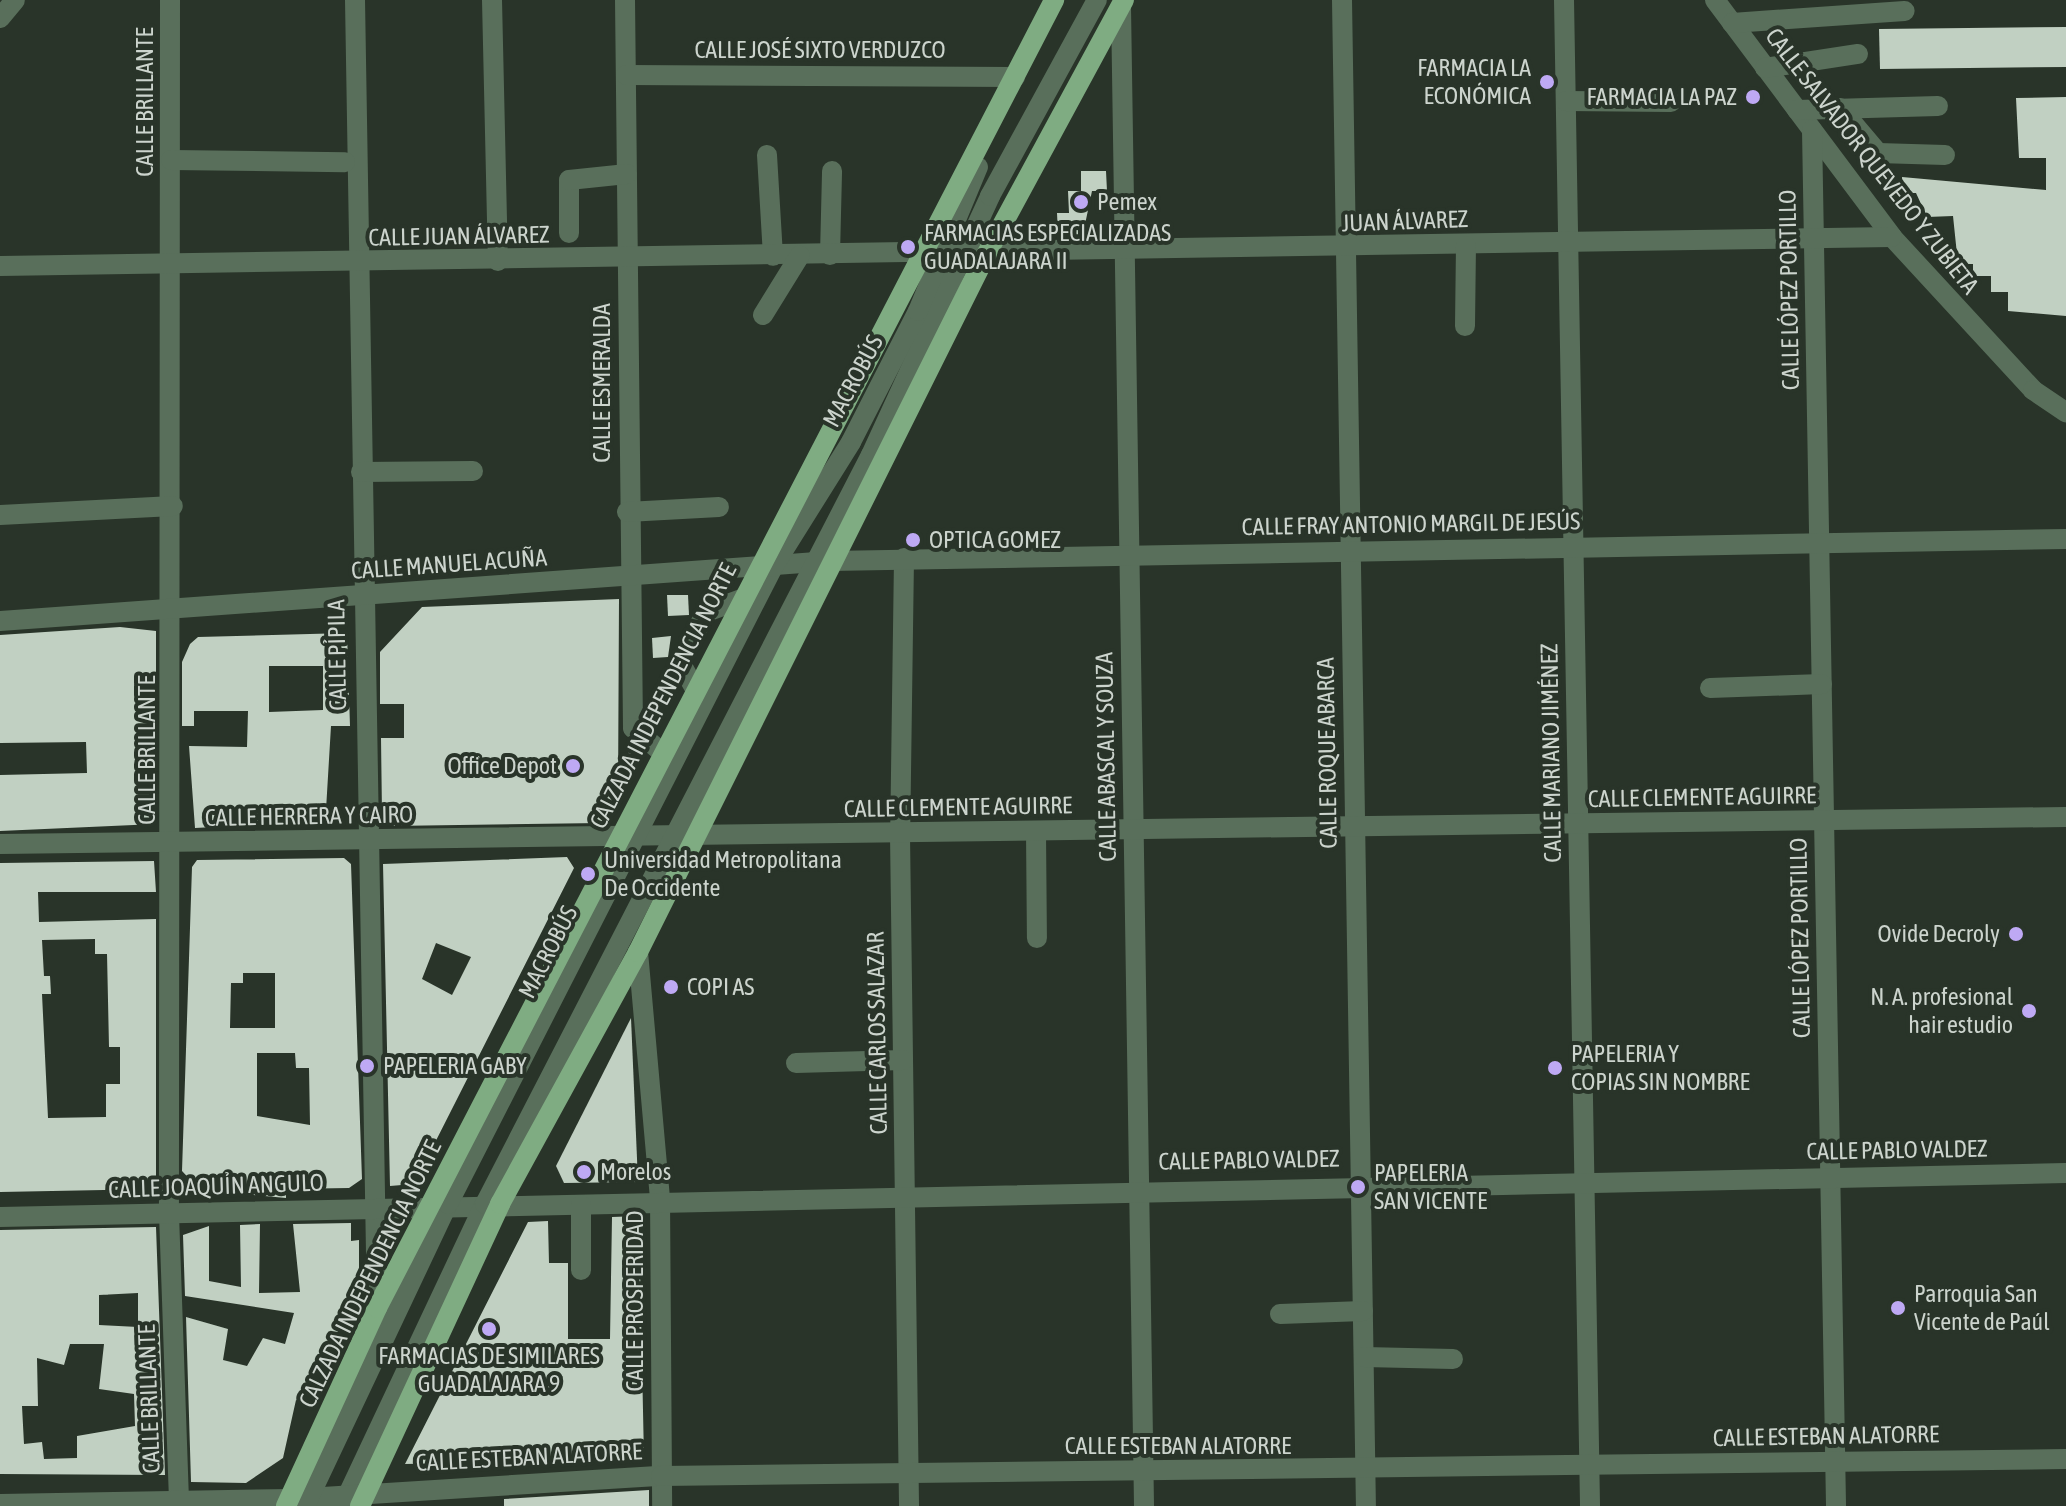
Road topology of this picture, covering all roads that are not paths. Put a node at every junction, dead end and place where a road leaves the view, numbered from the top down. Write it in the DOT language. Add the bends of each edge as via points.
graph roads {
  1 [pos="15,0"];
  2 [pos="170,0"];
  3 [pos="355,0"];
  4 [pos="492,0"];
  5 [pos="625,0"];
  6 [pos="1054,0"];
  7 [pos="1064,0"];
  8 [pos="1097,0"];
  9 [pos="1342,0"];
  10 [pos="1564,0"];
  11 [pos="1715,0"];
  12 [pos="1122,4"];
  13 [pos="1905,11"];
  14 [pos="0,18"];
  15 [pos="1732,23"];
  16 [pos="1858,54"];
  17 [pos="1765,68"];
  18 [pos="626,75"];
  19 [pos="1015,77"];
  20 [pos="1566,101"];
  21 [pos="1671,102"];
  22 [pos="1938,106"];
  23 [pos="1840,108"];
  24 [pos="1797,110"];
  25 [pos="1812,130"];
  26 [pos="767,155"];
  27 [pos="1945,155"];
  28 [pos="171,160"];
  29 [pos="345,162"];
  30 [pos="832,171"];
  31 [pos="627,174"];
  32 [pos="569,233"];
  33 [pos="1892,237"];
  34 [pos="1814,238"];
  35 [pos="1568,243"];
  36 [pos="1466,246"];
  37 [pos="1345,249"];
  38 [pos="1123,252"];
  39 [pos="928,254"];
  40 [pos="800,255"];
  41 [pos="830,255"];
  42 [pos="976,255"];
  43 [pos="773,256"];
  44 [pos="628,260"];
  45 [pos="498,261"];
  46 [pos="360,263"];
  47 [pos="172,265"];
  48 [pos="0,266"];
  49 [pos="763,315"];
  50 [pos="1465,326"];
  51 [pos="2066,412"];
  52 [pos="473,471"];
  53 [pos="361,472"];
  54 [pos="173,506"];
  55 [pos="719,507"];
  56 [pos="627,512"];
  57 [pos="0,515"];
  58 [pos="2066,539"];
  59 [pos="1819,543"];
  60 [pos="1573,547"];
  61 [pos="1350,551"];
  62 [pos="1128,555"];
  63 [pos="904,558"];
  64 [pos="822,562"];
  65 [pos="765,568"];
  66 [pos="627,578"];
  67 [pos="362,596"];
  68 [pos="173,609"];
  69 [pos="0,621"];
  70 [pos="1822,684"];
  71 [pos="1710,688"];
  72 [pos="663,753"];
  73 [pos="2066,817"];
  74 [pos="1824,821"];
  75 [pos="1578,824"];
  76 [pos="1134,831"];
  77 [pos="1355,831"];
  78 [pos="1036,832"];
  79 [pos="900,835"];
  80 [pos="681,836"];
  81 [pos="627,838"];
  82 [pos="367,841"];
  83 [pos="173,843"];
  84 [pos="0,844"];
  85 [pos="1037,938"];
  86 [pos="638,952"];
  87 [pos="903,1060"];
  88 [pos="796,1063"];
  89 [pos="2066,1173"];
  90 [pos="1830,1177"];
  91 [pos="1584,1181"];
  92 [pos="1361,1184"];
  93 [pos="1139,1189"];
  94 [pos="905,1193"];
  95 [pos="660,1197"];
  96 [pos="441,1204"];
  97 [pos="493,1204"];
  98 [pos="581,1205"];
  99 [pos="375,1207"];
  100 [pos="169,1214"];
  101 [pos="0,1217"];
  102 [pos="581,1270"];
  103 [pos="377,1308"];
  104 [pos="1363,1311"];
  105 [pos="1280,1314"];
  106 [pos="1364,1357"];
  107 [pos="1453,1359"];
  108 [pos="2066,1459"];
  109 [pos="1835,1462"];
  110 [pos="1589,1465"];
  111 [pos="1144,1471"];
  112 [pos="1366,1471"];
  113 [pos="909,1473"];
  114 [pos="661,1476"];
  115 [pos="431,1498"];
  116 [pos="355,1499"];
  117 [pos="179,1500"];
  118 [pos="298,1502"];
  119 [pos="0,1504"];
  120 [pos="662,1506"];
  121 [pos="909,1506"];
  122 [pos="1144,1506"];
  123 [pos="1366,1506"];
  124 [pos="1590,1506"];
  125 [pos="1836,1506"];
  1 -- 14 [label="street"];
  2 -- 28 [label="street, CALLE BRILLANTE"];
  3 -- 46 [label="street, CALLE PÍPILA"];
  4 -- 45 [label="street"];
  5 -- 18 [label="street, CALLE ESMERALDA"];
  6 -- 19 [label="main road, CALZADA INDEPENDENCIA NORTE"];
  7 -- 39 [label="street"];
  8 -- 42 [label="street"];
  9 -- 37 [label="street, CALLE ROQUE ABARCA"];
  10 -- 20 [label="street, CALLE MARIANO JIMÉNEZ"];
  11 -- 15 [label="street, CALLE SALVADOR QUEVEDO Y ZUBIETA"];
  12 -- 38 [label="street, CALLE ABASCAL Y SOUZA"];
  12 -- 42 [label="main road"];
  13 -- 15 [label="street"];
  15 -- 17 [label="street, CALLE SALVADOR QUEVEDO Y ZUBIETA"];
  16 -- 17 [label="street"];
  17 -- 24 [label="street, CALLE SALVADOR QUEVEDO Y ZUBIETA"];
  18 -- 19 [label="street, CALLE JOSÉ SIXTO VERDUZCO"];
  18 -- 31 [label="street, CALLE ESMERALDA"];
  19 -- 39 [label="main road, CALZADA INDEPENDENCIA NORTE"];
  20 -- 21 [label="street"];
  20 -- 35 [label="street, CALLE MARIANO JIMÉNEZ"];
  22 -- 23 [label="street"];
  23 -- 24 [label="street"];
  23 -- 27 [label="street" via="1878,153"];
  24 -- 25 [label="street, CALLE SALVADOR QUEVEDO Y ZUBIETA"];
  25 -- 33 [label="street, CALLE SALVADOR QUEVEDO Y ZUBIETA"];
  25 -- 34 [label="street, CALLE LÓPEZ PORTILLO"];
  26 -- 43 [label="street"];
  28 -- 29 [label="street"];
  28 -- 47 [label="street, CALLE BRILLANTE"];
  30 -- 41 [label="street"];
  31 -- 32 [label="street" via="569,180"];
  31 -- 44 [label="street, CALLE ESMERALDA"];
  33 -- 34 [label="street, JUAN ÁLVAREZ"];
  33 -- 51 [label="street, CALLE SALVADOR QUEVEDO Y ZUBIETA" via="2033,390"];
  34 -- 35 [label="street, JUAN ÁLVAREZ"];
  34 -- 59 [label="street, CALLE LÓPEZ PORTILLO"];
  35 -- 36 [label="street, JUAN ÁLVAREZ"];
  35 -- 60 [label="street, CALLE MARIANO JIMÉNEZ"];
  36 -- 37 [label="street, JUAN ÁLVAREZ"];
  36 -- 50 [label="street"];
  37 -- 38 [label="street, JUAN ÁLVAREZ"];
  37 -- 61 [label="street, CALLE ROQUE ABARCA"];
  38 -- 42 [label="street, JUAN ÁLVAREZ"];
  38 -- 62 [label="street, CALLE ABASCAL Y SOUZA"];
  39 -- 41 [label="street, CALLE JUAN ÁLVAREZ"];
  39 -- 42 [label="street, JUAN ÁLVAREZ"];
  39 -- 65 [label="main road, CALZADA INDEPENDENCIA NORTE"];
  40 -- 41 [label="street, CALLE JUAN ÁLVAREZ"];
  40 -- 43 [label="street, CALLE JUAN ÁLVAREZ"];
  40 -- 49 [label="street"];
  42 -- 64 [label="main road"];
  43 -- 44 [label="street, CALLE JUAN ÁLVAREZ"];
  44 -- 45 [label="street, CALLE JUAN ÁLVAREZ"];
  44 -- 56 [label="street, CALLE ESMERALDA"];
  45 -- 46 [label="street, CALLE JUAN ÁLVAREZ"];
  46 -- 47 [label="street, CALLE JUAN ÁLVAREZ"];
  46 -- 53 [label="street, CALLE PÍPILA"];
  47 -- 48 [label="street, CALLE JUAN ÁLVAREZ"];
  47 -- 54 [label="street, CALLE BRILLANTE"];
  52 -- 53 [label="street"];
  53 -- 67 [label="street, CALLE PÍPILA"];
  54 -- 57 [label="street"];
  54 -- 68 [label="street, CALLE BRILLANTE"];
  55 -- 56 [label="street"];
  56 -- 66 [label="street, CALLE ESMERALDA"];
  58 -- 59 [label="street, CALLE FRAY ANTONIO MARGIL DE JESÚS"];
  59 -- 60 [label="street, CALLE FRAY ANTONIO MARGIL DE JESÚS"];
  59 -- 70 [label="street, CALLE LÓPEZ PORTILLO"];
  60 -- 61 [label="street, CALLE FRAY ANTONIO MARGIL DE JESÚS"];
  60 -- 75 [label="street, CALLE MARIANO JIMÉNEZ"];
  61 -- 62 [label="street, CALLE FRAY ANTONIO MARGIL DE JESÚS"];
  61 -- 77 [label="street, CALLE ROQUE ABARCA"];
  62 -- 63 [label="street, CALLE FRAY ANTONIO MARGIL DE JESÚS"];
  62 -- 76 [label="street, CALLE ABASCAL Y SOUZA"];
  63 -- 64 [label="street, CALLE FRAY ANTONIO MARGIL DE JESÚS"];
  63 -- 79 [label="street, CALLE CARLOS SALAZAR"];
  64 -- 65 [label="street, CALLE FRAY ANTONIO MARGIL DE JESÚS"];
  64 -- 80 [label="main road"];
  65 -- 66 [label="street, CALLE MANUEL ACUÑA"];
  65 -- 72 [label="main road, CALZADA INDEPENDENCIA NORTE" via="742,599"];
  65 -- 81 [label="street"];
  66 -- 67 [label="street, CALLE MANUEL ACUÑA"];
  66 -- 72 [label="street, CALLE ESMERALDA" via="633,728"];
  67 -- 68 [label="street, CALLE MANUEL ACUÑA"];
  67 -- 82 [label="street, CALLE PÍPILA"];
  68 -- 69 [label="street, CALLE MANUEL ACUÑA"];
  68 -- 83 [label="street, CALLE BRILLANTE"];
  70 -- 71 [label="street"];
  70 -- 74 [label="street, CALLE LÓPEZ PORTILLO"];
  72 -- 81 [label="main road, CALZADA INDEPENDENCIA NORTE"];
  73 -- 74 [label="street, CALLE CLEMENTE AGUIRRE"];
  74 -- 75 [label="street, CALLE CLEMENTE AGUIRRE"];
  74 -- 90 [label="street, CALLE LÓPEZ PORTILLO"];
  75 -- 77 [label="street, CALLE CLEMENTE AGUIRRE"];
  75 -- 91 [label="street, CALLE MARIANO JIMÉNEZ"];
  76 -- 77 [label="street, CALLE CLEMENTE AGUIRRE"];
  76 -- 78 [label="street, CALLE CLEMENTE AGUIRRE"];
  76 -- 93 [label="street, CALLE ABASCAL Y SOUZA"];
  77 -- 92 [label="street, CALLE ROQUE ABARCA"];
  78 -- 79 [label="street, CALLE CLEMENTE AGUIRRE"];
  78 -- 85 [label="street"];
  79 -- 80 [label="street, CALLE CLEMENTE AGUIRRE"];
  79 -- 87 [label="street, CALLE CARLOS SALAZAR"];
  80 -- 81 [label="street, CALLE CLEMENTE AGUIRRE"];
  80 -- 86 [label="main road"];
  80 -- 97 [label="street"];
  81 -- 82 [label="street, CALLE HERRERA Y CAIRO"];
  81 -- 96 [label="main road, CALZADA INDEPENDENCIA NORTE"];
  82 -- 83 [label="street, CALLE HERRERA Y CAIRO"];
  82 -- 99 [label="street, CALLE PÍPILA"];
  83 -- 84 [label="street, CALLE HERRERA Y CAIRO"];
  83 -- 100 [label="street, CALLE BRILLANTE"];
  86 -- 95 [label="street, CALLE PROSPERIDAD"];
  86 -- 97 [label="main road"];
  87 -- 88 [label="street"];
  87 -- 94 [label="street, CALLE CARLOS SALAZAR"];
  89 -- 90 [label="street, CALLE PABLO VALDEZ"];
  90 -- 91 [label="street, CALLE PABLO VALDEZ"];
  90 -- 109 [label="street, CALLE LÓPEZ PORTILLO"];
  91 -- 92 [label="street, CALLE PABLO VALDEZ"];
  91 -- 110 [label="street, CALLE MARIANO JIMÉNEZ"];
  92 -- 93 [label="street, CALLE PABLO VALDEZ"];
  92 -- 104 [label="street, CALLE ROQUE ABARCA"];
  93 -- 94 [label="street, CALLE PABLO VALDEZ"];
  93 -- 111 [label="street, CALLE ABASCAL Y SOUZA"];
  94 -- 95 [label="street, CALLE PABLO VALDEZ"];
  94 -- 113 [label="street, CALLE CARLOS SALAZAR"];
  95 -- 98 [label="street, CALLE PABLO VALDEZ"];
  95 -- 114 [label="street, CALLE PROSPERIDAD"];
  96 -- 97 [label="street, CALLE PABLO VALDEZ"];
  96 -- 99 [label="street, CALLE JOAQUÍN ANGULO"];
  96 -- 103 [label="main road, CALZADA INDEPENDENCIA NORTE"];
  96 -- 118 [label="street"];
  97 -- 98 [label="street, CALLE PABLO VALDEZ"];
  97 -- 116 [label="main road"];
  98 -- 102 [label="street"];
  99 -- 100 [label="street, CALLE JOAQUÍN ANGULO"];
  99 -- 103 [label="street, CALLE PÍPILA"];
  100 -- 101 [label="street, CALLE JOAQUÍN ANGULO"];
  100 -- 117 [label="street, CALLE BRILLANTE"];
  103 -- 118 [label="main road, CALZADA INDEPENDENCIA NORTE"];
  104 -- 105 [label="street"];
  104 -- 106 [label="street, CALLE ROQUE ABARCA"];
  106 -- 107 [label="street"];
  106 -- 112 [label="street, CALLE ROQUE ABARCA"];
  108 -- 109 [label="street, CALLE ESTEBAN ALATORRE"];
  109 -- 110 [label="street, CALLE ESTEBAN ALATORRE"];
  109 -- 125 [label="street, CALLE LÓPEZ PORTILLO"];
  110 -- 112 [label="street, CALLE ESTEBAN ALATORRE"];
  110 -- 124 [label="street, CALLE MARIANO JIMÉNEZ"];
  111 -- 112 [label="street, CALLE ESTEBAN ALATORRE"];
  111 -- 113 [label="street, CALLE ESTEBAN ALATORRE"];
  111 -- 122 [label="street, CALLE ABASCAL Y SOUZA"];
  112 -- 123 [label="street, CALLE ROQUE ABARCA"];
  113 -- 114 [label="street, CALLE ESTEBAN ALATORRE"];
  113 -- 121 [label="street, CALLE CARLOS SALAZAR"];
  114 -- 115 [label="street, CALLE ESTEBAN ALATORRE"];
  114 -- 120 [label="street, CALLE PROSPERIDAD"];
  115 -- 116 [label="street, CALLE ESTEBAN ALATORRE"];
  116 -- 118 [label="street, CALLE ESTEBAN ALATORRE"];
  117 -- 118 [label="street, CALLE ESTEBAN ALATORRE"];
  117 -- 119 [label="street, CALLE ESTEBAN ALATORRE"];
}
